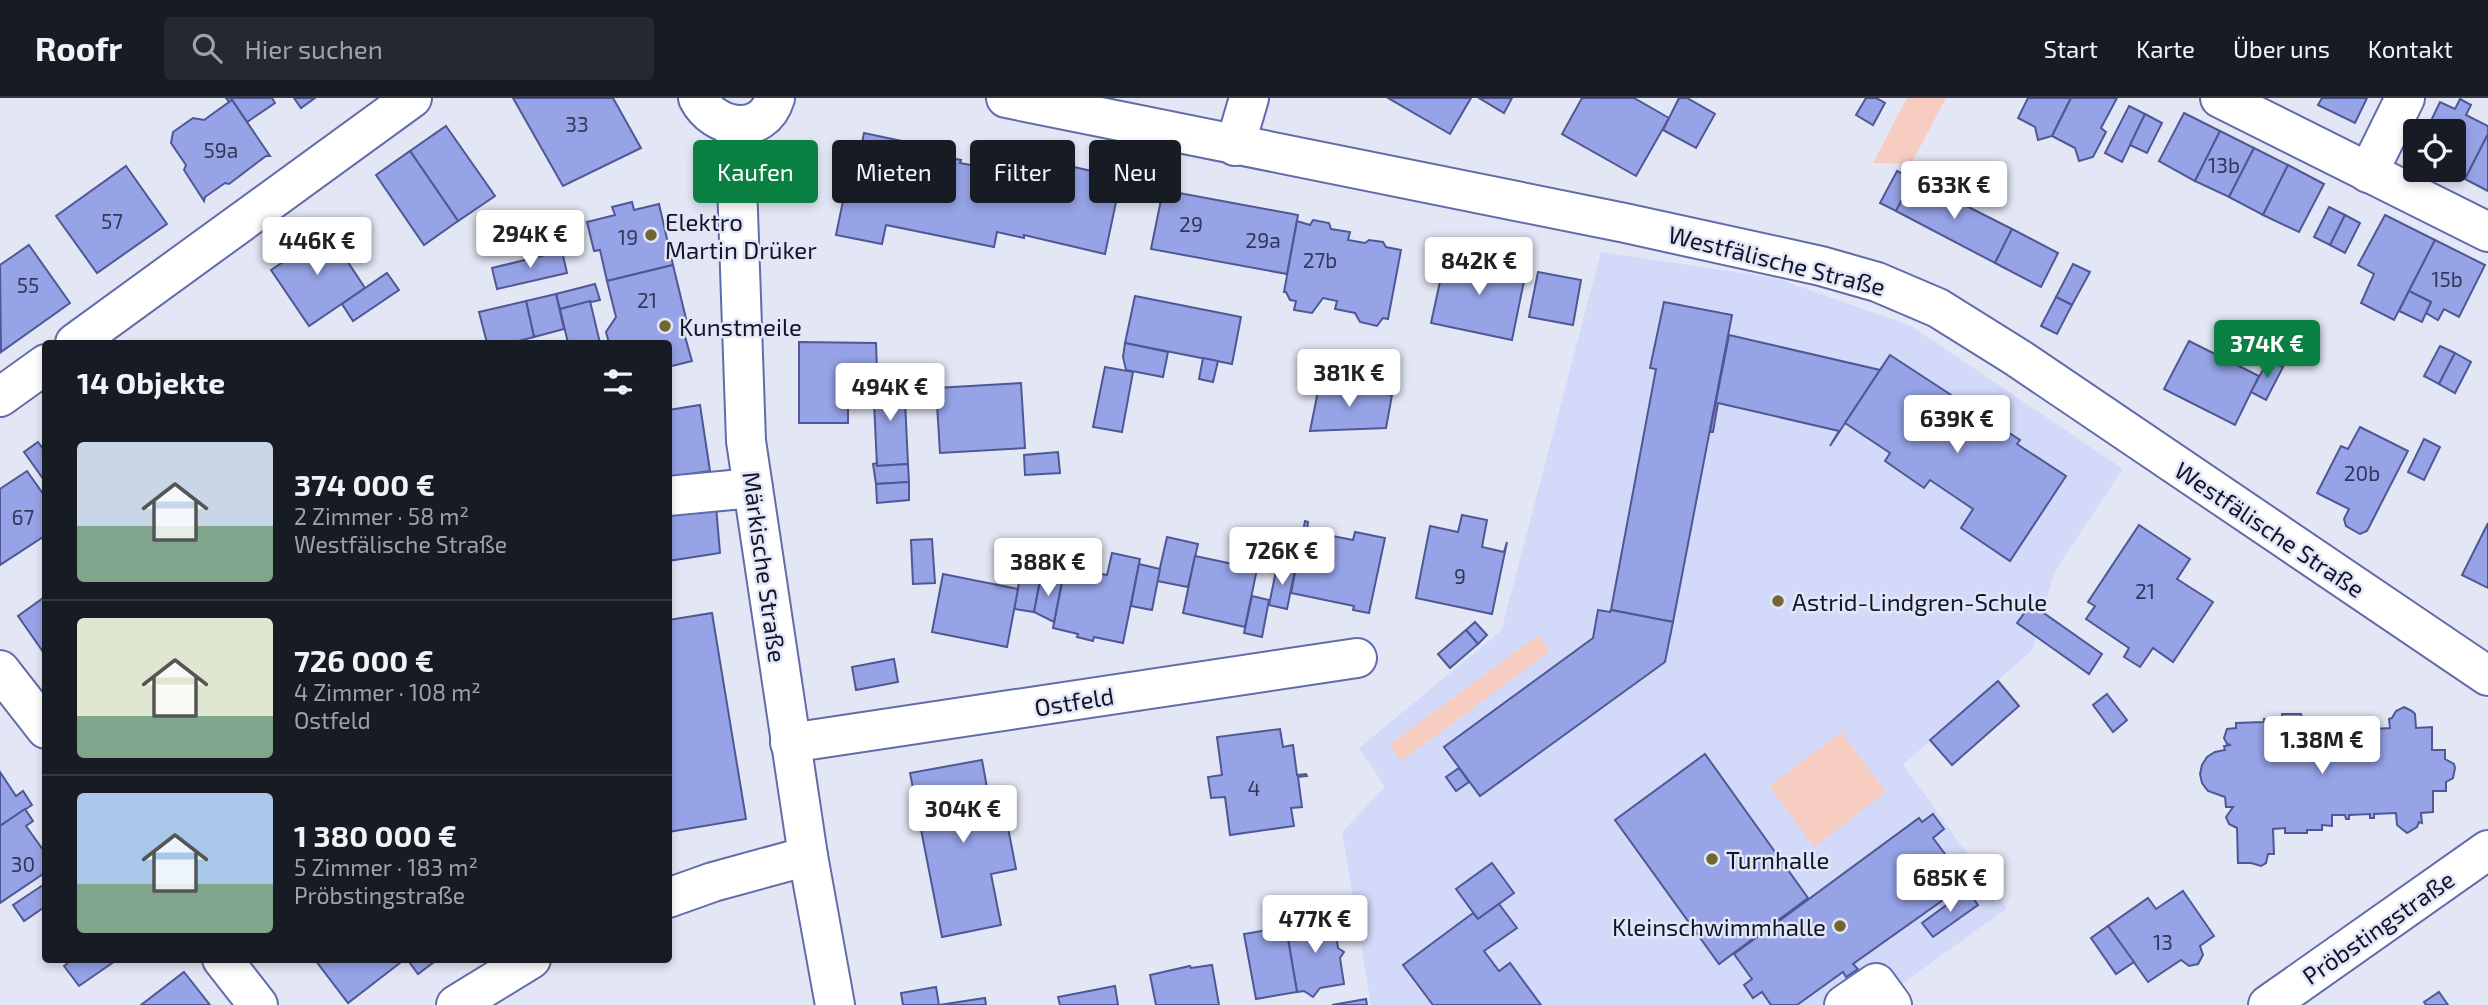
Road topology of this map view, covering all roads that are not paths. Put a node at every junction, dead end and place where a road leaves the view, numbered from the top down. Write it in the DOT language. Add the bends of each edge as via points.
graph roads {
  1 [pos="412,98"];
  2 [pos="698,98"];
  3 [pos="775,98"];
  4 [pos="1006,98"];
  5 [pos="1249,98"];
  6 [pos="2220,98"];
  7 [pos="2405,98"];
  8 [pos="1127,110"];
  9 [pos="735,125"];
  10 [pos="1235,146"];
  11 [pos="2368,173"];
  12 [pos="2488,232"];
  13 [pos="79,340"];
  14 [pos="42,367"];
  15 [pos="0,397"];
  16 [pos="753,488"];
  17 [pos="672,496"];
  18 [pos="1357,658"];
  19 [pos="0,670"];
  20 [pos="2488,676"];
  21 [pos="42,724"];
  22 [pos="790,743"];
  23 [pos="2488,850"];
  24 [pos="808,856"];
  25 [pos="672,897"];
  26 [pos="225,963"];
  27 [pos="524,963"];
  28 [pos="258,1005"];
  29 [pos="456,1005"];
  30 [pos="835,1005"];
  31 [pos="1844,1005"];
  32 [pos="1892,1005"];
  33 [pos="2268,1005"];
  1 -- 13 [label="street"];
  2 -- 9 [label="street" via="718,121"];
  3 -- 9 [label="street" via="764,116"];
  4 -- 8 [label="street, Westfälische Straße"];
  5 -- 10 [label="street"];
  6 -- 11 [label="street"];
  7 -- 11 [label="street"];
  8 -- 10 [label="street, Westfälische Straße"];
  9 -- 16 [label="street, Märkische Straße" via="746,442"];
  10 -- 20 [label="street, Westfälische Straße" via="1625,223 1877,282 1938,308 2018,358"];
  11 -- 12 [label="street"];
  14 -- 15 [label="street"];
  16 -- 17 [label="street"];
  16 -- 22 [label="street, Märkische Straße"];
  18 -- 22 [label="street, Ostfeld"];
  19 -- 21 [label="street"];
  22 -- 24 [label="street, Märkische Straße"];
  23 -- 33 [label="street, Pröbstingstraße"];
  24 -- 25 [label="street"];
  24 -- 30 [label="street, Märkische Straße"];
  26 -- 28 [label="street"];
  27 -- 29 [label="street"];
  31 -- 32 [label="street" via="1876,983"];
}
